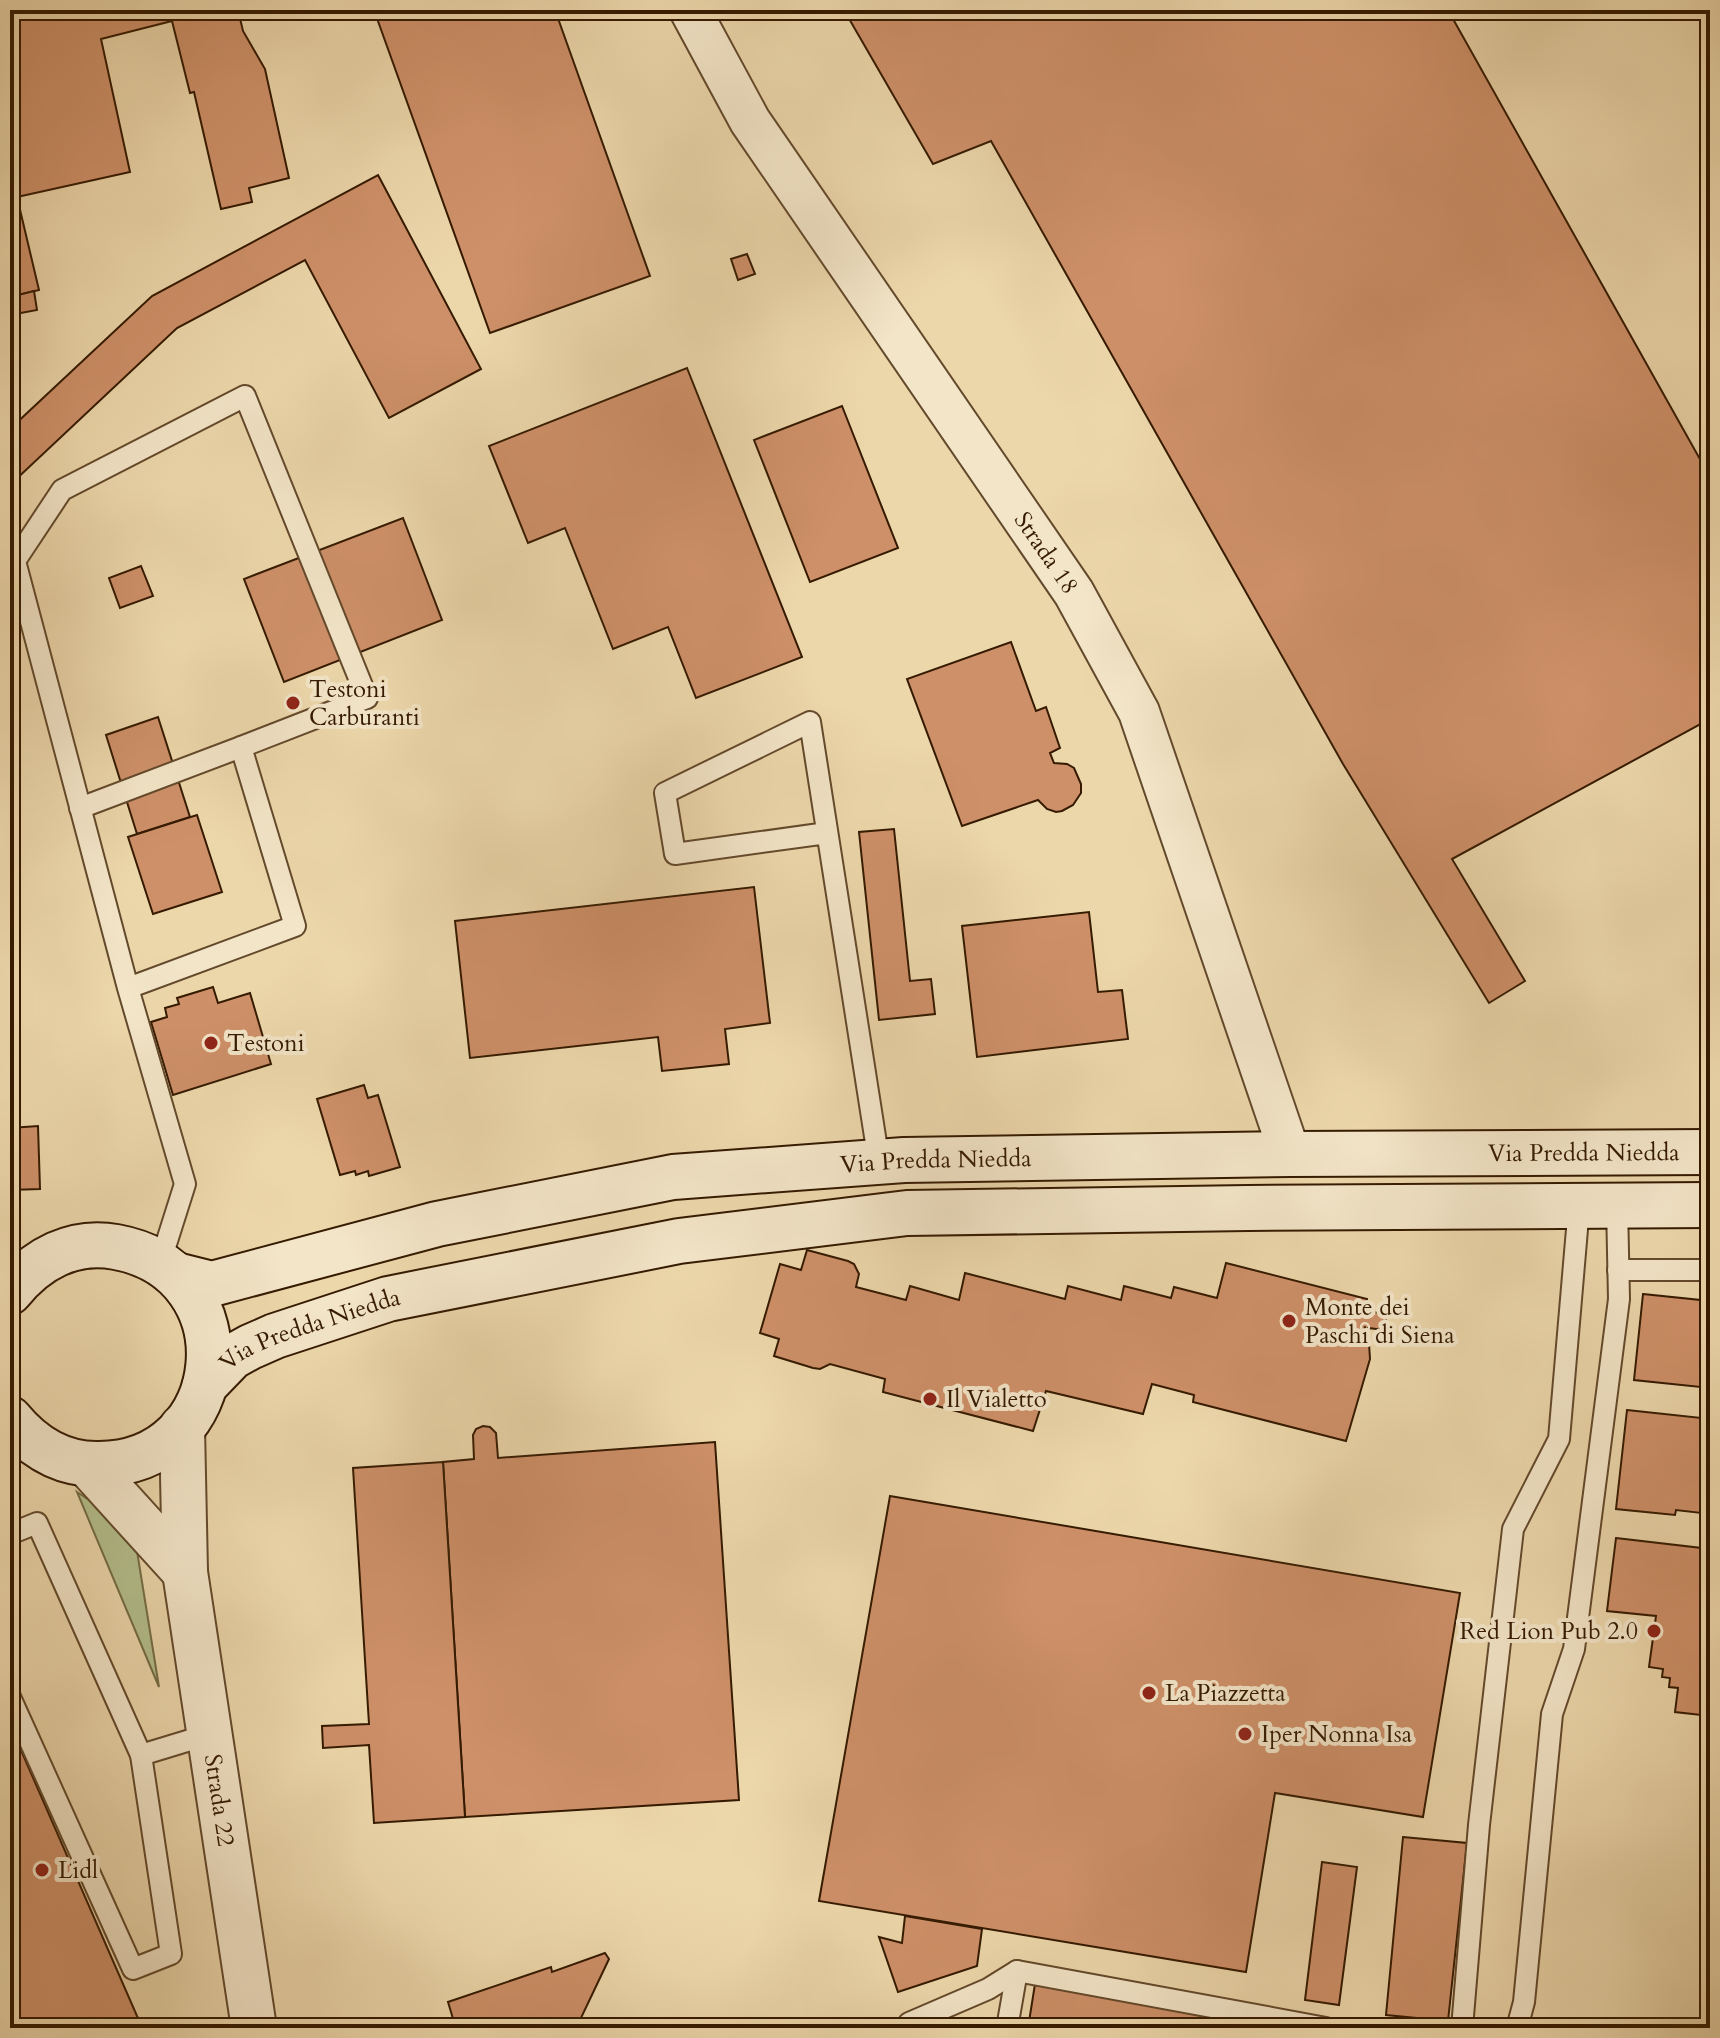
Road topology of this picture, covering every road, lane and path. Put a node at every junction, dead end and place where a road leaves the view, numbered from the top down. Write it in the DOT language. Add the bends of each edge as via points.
graph roads {
  1 [pos="690,10"];
  2 [pos="241,747"];
  3 [pos="80,808"];
  4 [pos="827,833"];
  5 [pos="128,988"];
  6 [pos="1710,1152"];
  7 [pos="1290,1154"];
  8 [pos="879,1162"];
  9 [pos="1710,1205"];
  10 [pos="1598,1206"];
  11 [pos="28,1258"];
  12 [pos="168,1269"];
  13 [pos="1618,1270"];
  14 [pos="1710,1270"];
  15 [pos="10,1292"];
  16 [pos="205,1385"];
  17 [pos="182,1427"];
  18 [pos="18,1434"];
  19 [pos="88,1465"];
  20 [pos="10,1534"];
  21 [pos="185,1572"];
  22 [pos="10,1697"];
  23 [pos="210,1734"];
  24 [pos="141,1755"];
  25 [pos="1017,1971"];
  26 [pos="909,2023"];
  27 [pos="254,2028"];
  28 [pos="1007,2028"];
  29 [pos="1326,2028"];
  30 [pos="1462,2028"];
  31 [pos="1517,2028"];
  1 -- 7 [label="street, Strada 18" via="750,121 1074,593 1139,712"];
  2 -- 3 [label="lane"];
  2 -- 3 [label="lane" via="367,698 245,396 62,490 15,561"];
  2 -- 5 [label="lane" via="295,926"];
  3 -- 5 [label="lane"];
  4 -- 4 [label="lane" via="810,722 665,793 675,854"];
  4 -- 8 [label="lane"];
  5 -- 12 [label="lane" via="185,1184"];
  6 -- 7 [label="main road, Via Predda Niedda"];
  7 -- 8 [label="main road, Via Predda Niedda"];
  8 -- 12 [label="main road, Via Predda Niedda" via="673,1177 437,1224 212,1284"];
  9 -- 10 [label="main road, Via Predda Niedda"];
  10 -- 13 [label="lane"];
  10 -- 16 [label="main road, Via Predda Niedda" via="907,1213 679,1241 388,1299 250,1347"];
  10 -- 30 [label="lane" via="1559,1439 1513,1529"];
  11 -- 12 [label="main road, Via Predda Niedda" via="103,1244 133,1250"];
  11 -- 15 [label="main road" via="24,1275"];
  12 -- 16 [label="main road" via="202,1314 210,1361"];
  13 -- 14 [label="lane"];
  13 -- 31 [label="lane" via="1619,1299 1574,1649 1552,1714 1524,2002"];
  16 -- 17 [label="main road"];
  17 -- 19 [label="main road" via="139,1457"];
  17 -- 21 [label="main road, Strada 22"];
  18 -- 19 [label="main road" via="51,1454"];
  19 -- 21 [label="main road"];
  20 -- 24 [label="lane" via="37,1523"];
  21 -- 23 [label="main road, Strada 22"];
  22 -- 24 [label="lane" via="133,1969 171,1954"];
  23 -- 24 [label="lane"];
  23 -- 27 [label="main road, Strada 22"];
  25 -- 26 [label="lane"];
  25 -- 28 [label="lane"];
  25 -- 29 [label="lane"];
}
